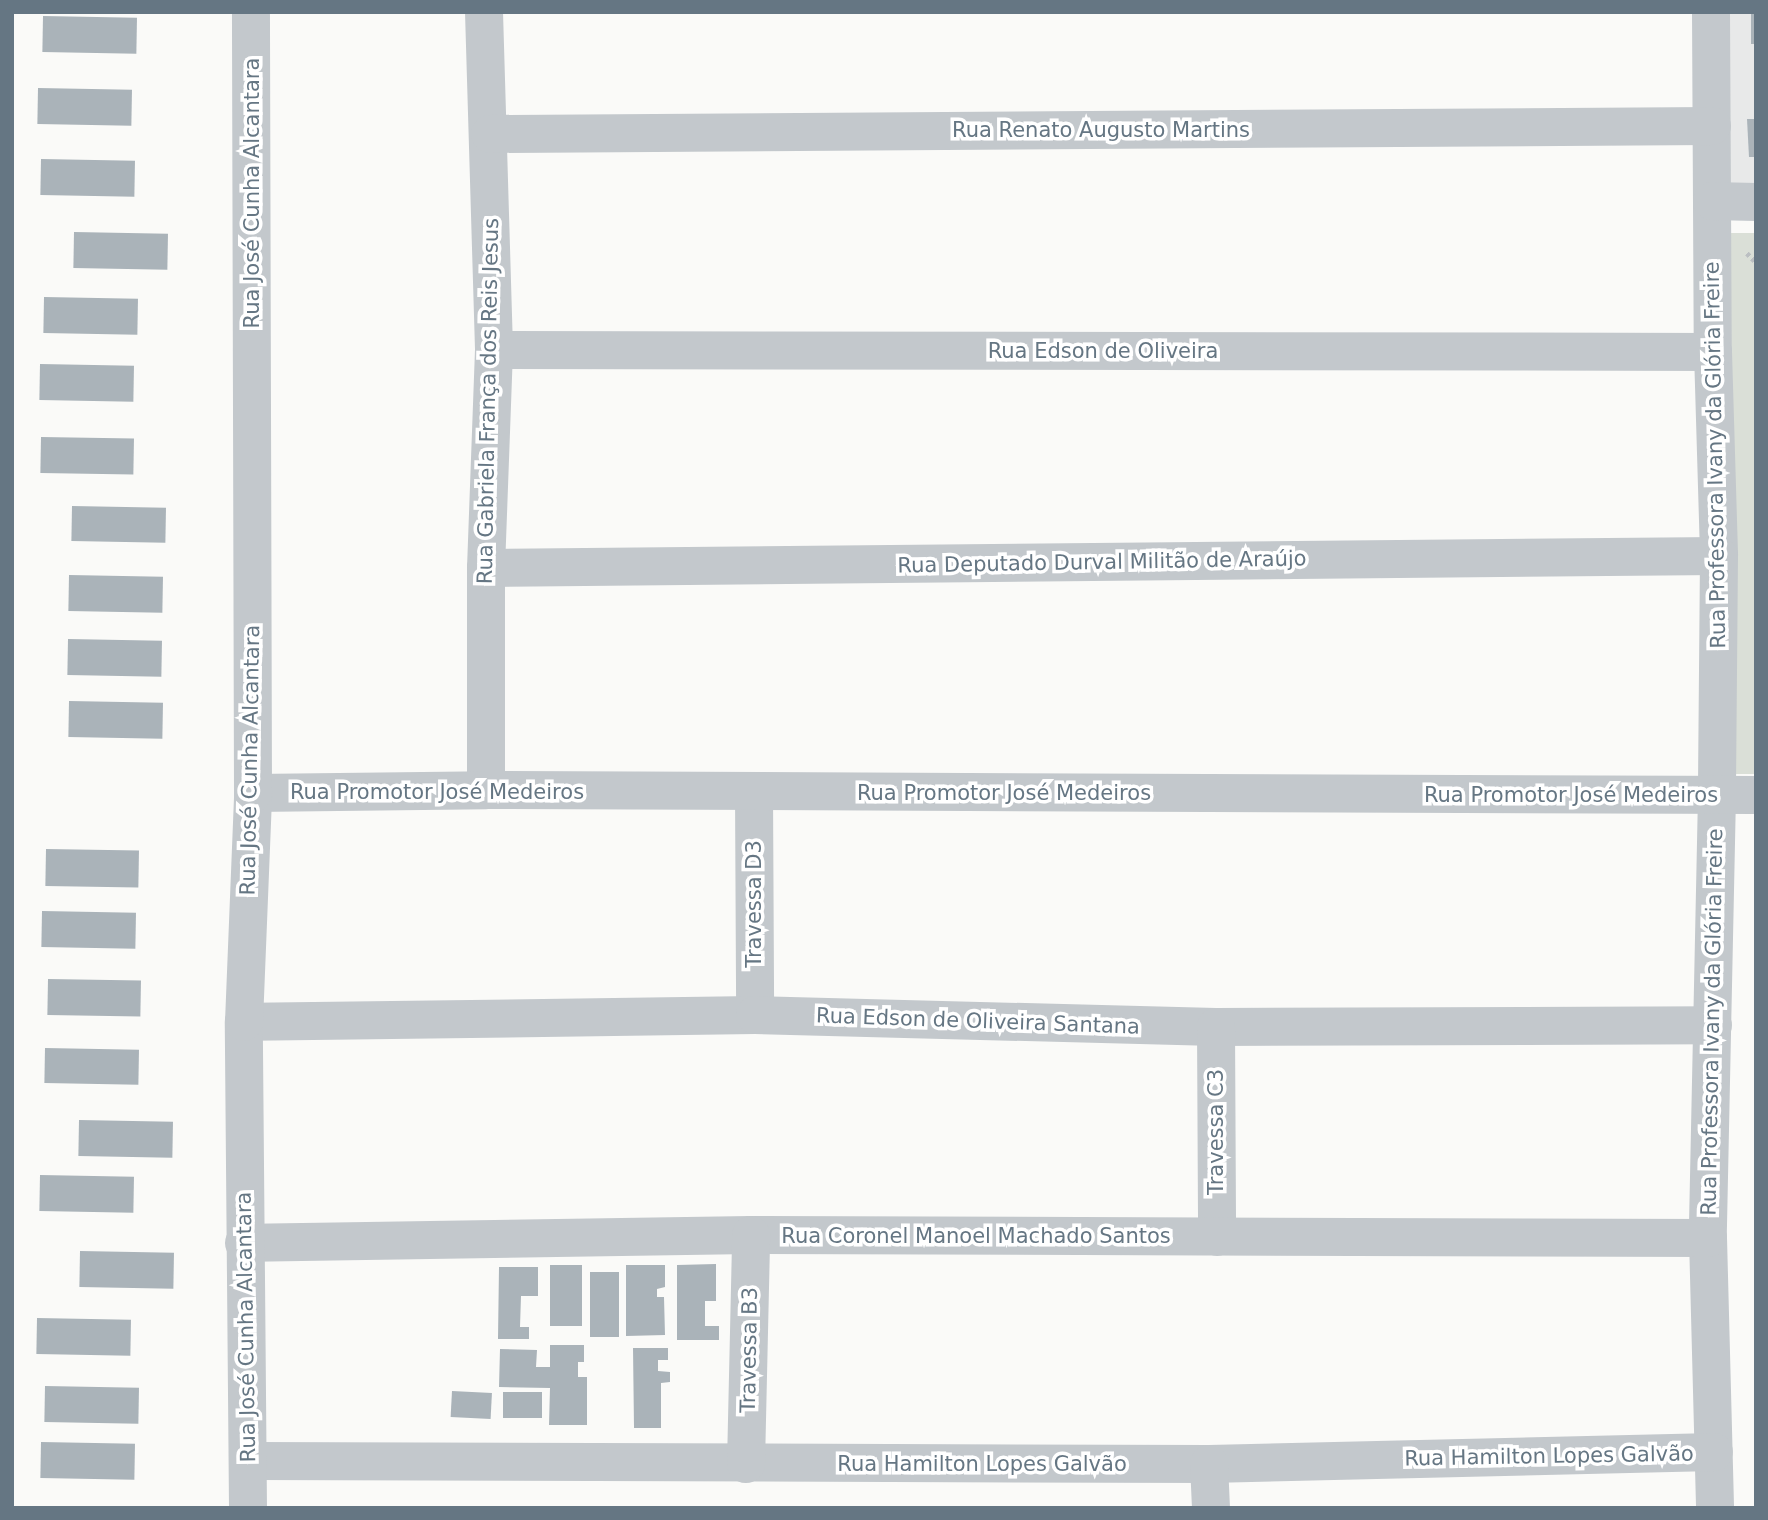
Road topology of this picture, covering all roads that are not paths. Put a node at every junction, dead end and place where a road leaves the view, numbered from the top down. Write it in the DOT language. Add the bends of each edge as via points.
graph roads {
  1 [pos="251,12"];
  2 [pos="484,12"];
  3 [pos="1711,12"];
  4 [pos="1712,126"];
  5 [pos="490,134"];
  6 [pos="1712,201"];
  7 [pos="1756,202"];
  8 [pos="494,350"];
  9 [pos="1713,352"];
  10 [pos="1719,556"];
  11 [pos="486,568"];
  12 [pos="486,790"];
  13 [pos="253,793"];
  14 [pos="754,793"];
  15 [pos="1717,795"];
  16 [pos="1756,795"];
  17 [pos="755,1015"];
  18 [pos="244,1022"];
  19 [pos="1713,1024"];
  20 [pos="1216,1027"];
  21 [pos="751,1235"];
  22 [pos="1217,1237"];
  23 [pos="1708,1238"];
  24 [pos="244,1243"];
  25 [pos="1714,1452"];
  26 [pos="249,1461"];
  27 [pos="746,1464"];
  28 [pos="1209,1464"];
  29 [pos="248,1508"];
  30 [pos="1211,1508"];
  31 [pos="1715,1508"];
  1 -- 13 [label="street, Rua José Cunha Alcantara"];
  2 -- 5 [label="street, Rua Gabriela França dos Reis Jesus"];
  3 -- 4 [label="street, Rua Professora Ivany da Glória Freire"];
  4 -- 5 [label="street, Rua Renato Augusto Martins"];
  4 -- 6 [label="street, Rua Professora Ivany da Glória Freire"];
  5 -- 8 [label="street, Rua Gabriela França dos Reis Jesus"];
  6 -- 7 [label="street"];
  6 -- 9 [label="street, Rua Professora Ivany da Glória Freire"];
  8 -- 9 [label="street, Rua Edson de Oliveira"];
  8 -- 11 [label="street, Rua Gabriela França dos Reis Jesus"];
  9 -- 10 [label="street, Rua Professora Ivany da Glória Freire"];
  10 -- 11 [label="street, Rua Deputado Durval Militão de Araújo"];
  10 -- 15 [label="street, Rua Professora Ivany da Glória Freire"];
  11 -- 12 [label="street, Rua Gabriela França dos Reis Jesus"];
  12 -- 13 [label="street, Rua Promotor José Medeiros"];
  12 -- 14 [label="street, Rua Promotor José Medeiros"];
  13 -- 18 [label="street, Rua José Cunha Alcantara"];
  14 -- 15 [label="street, Rua Promotor José Medeiros"];
  14 -- 17 [label="street, Travessa D3"];
  15 -- 16 [label="street, Rua Promotor José Medeiros"];
  15 -- 19 [label="street, Rua Professora Ivany da Glória Freire"];
  17 -- 18 [label="street, Rua Edson de Oliveira Santana"];
  17 -- 20 [label="street, Rua Edson de Oliveira Santana"];
  18 -- 24 [label="street, Rua José Cunha Alcantara"];
  19 -- 20 [label="street, Rua Edson de Oliveira Santana"];
  19 -- 23 [label="street, Rua Professora Ivany da Glória Freire"];
  20 -- 22 [label="street, Travessa C3"];
  21 -- 22 [label="street, Rua Coronel Manoel Machado Santos"];
  21 -- 24 [label="street, Rua Coronel Manoel Machado Santos"];
  21 -- 27 [label="street, Travessa B3"];
  22 -- 23 [label="street, Rua Coronel Manoel Machado Santos"];
  23 -- 25 [label="street, Rua Professora Ivany da Glória Freire"];
  24 -- 26 [label="street, Rua José Cunha Alcantara"];
  25 -- 28 [label="street, Rua Hamilton Lopes Galvão"];
  25 -- 31 [label="street, Rua Professora Ivany da Glória Freire"];
  26 -- 27 [label="street, Rua Hamilton Lopes Galvão"];
  26 -- 29 [label="street, Rua José Cunha Alcantara"];
  27 -- 28 [label="street, Rua Hamilton Lopes Galvão"];
  28 -- 30 [label="street"];
}
